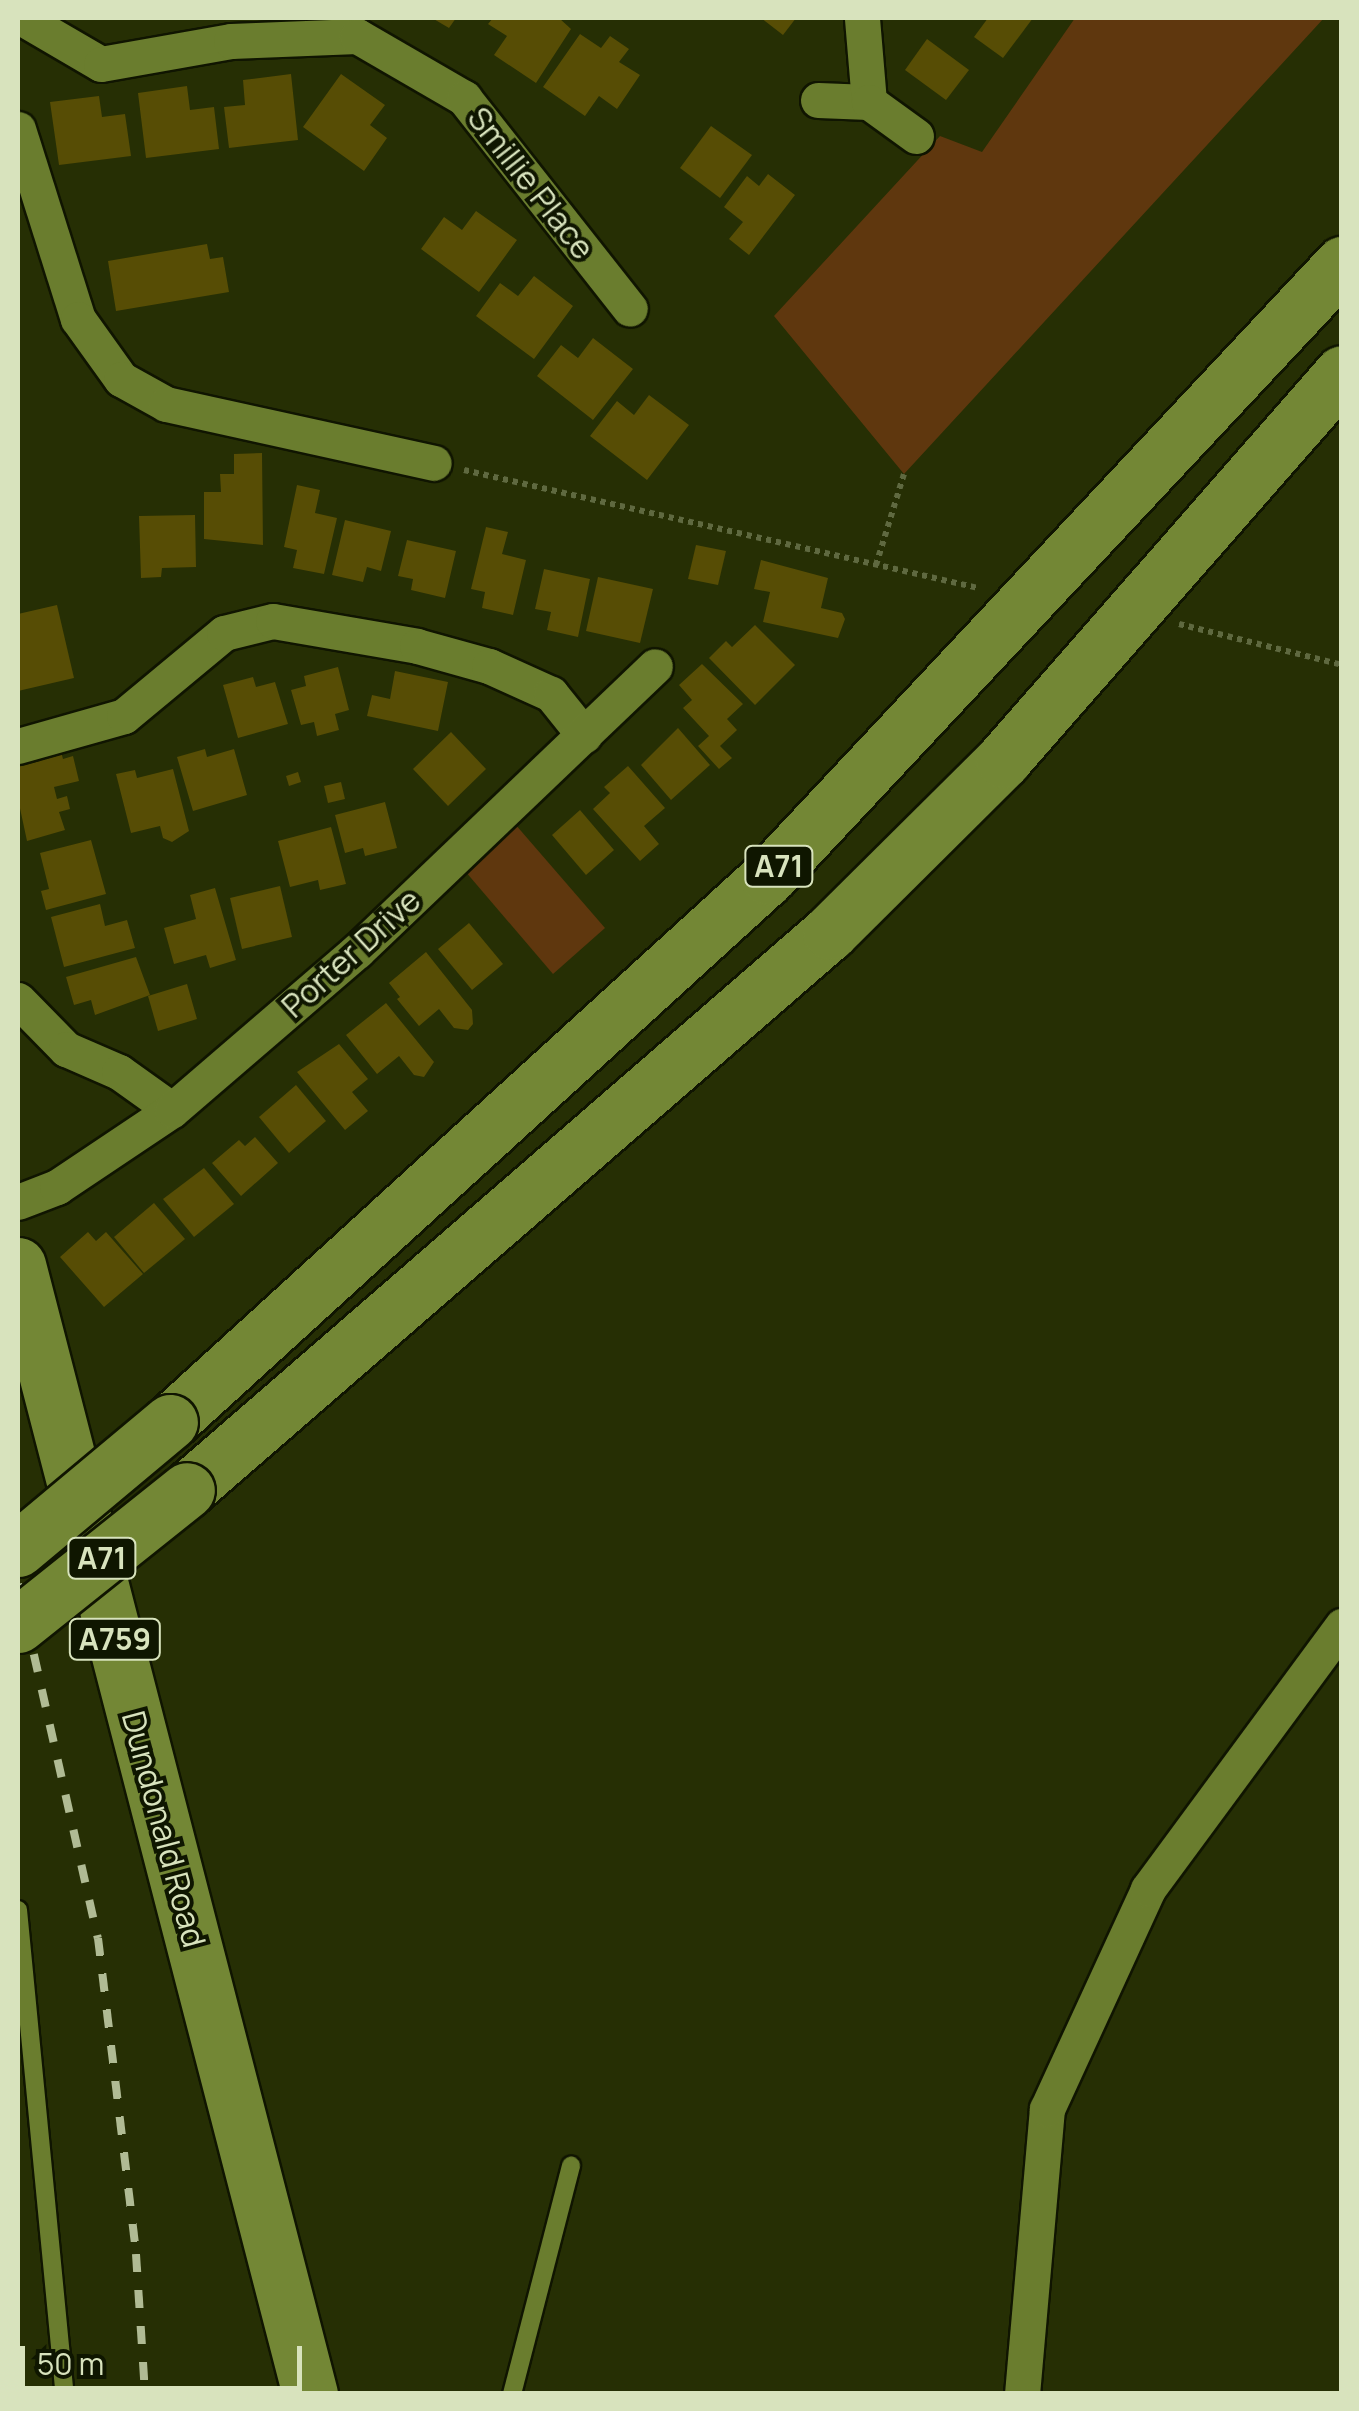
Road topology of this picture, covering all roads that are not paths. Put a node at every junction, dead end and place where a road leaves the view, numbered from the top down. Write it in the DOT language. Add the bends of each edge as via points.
graph roads {
  1 [pos="22,18"];
  2 [pos="862,18"];
  3 [pos="818,100"];
  4 [pos="868,102"];
  5 [pos="18,129"];
  6 [pos="916,136"];
  7 [pos="1342,264"];
  8 [pos="630,309"];
  9 [pos="1342,373"];
  10 [pos="434,463"];
  11 [pos="656,666"];
  12 [pos="584,735"];
  13 [pos="18,746"];
  14 [pos="18,1000"];
  15 [pos="172,1110"];
  16 [pos="18,1202"];
  17 [pos="18,1265"];
  18 [pos="18,1549"];
  19 [pos="18,1625"];
  20 [pos="1342,1626"];
  21 [pos="18,1910"];
  22 [pos="571,2166"];
  23 [pos="65,2394"];
  24 [pos="310,2394"];
  25 [pos="512,2394"];
  26 [pos="1022,2394"];
  1 -- 8 [label="street, Smillie Place" via="102,64 231,41 357,36 464,98"];
  2 -- 4 [label="street"];
  3 -- 4 [label="street"];
  4 -- 6 [label="street"];
  5 -- 10 [label="street" via="78,319 121,379 166,404"];
  7 -- 18 [label="main road, A71, bridge" via="768,877 170,1422"];
  9 -- 19 [label="main road, A71, bridge" via="1004,760 830,932 187,1490"];
  11 -- 12 [label="street, Porter Drive"];
  12 -- 13 [label="street" via="551,694 489,666 273,621 224,632 124,716"];
  12 -- 15 [label="street, Porter Drive" via="357,950"];
  14 -- 15 [label="street" via="66,1049 119,1072"];
  15 -- 16 [label="street, Porter Drive" via="58,1188"];
  17 -- 24 [label="main road, Dundonald Road / A759"];
  20 -- 26 [label="street" via="1148,1889 1047,2110"];
  21 -- 23 [label="lane"];
  22 -- 25 [label="lane"];
}
